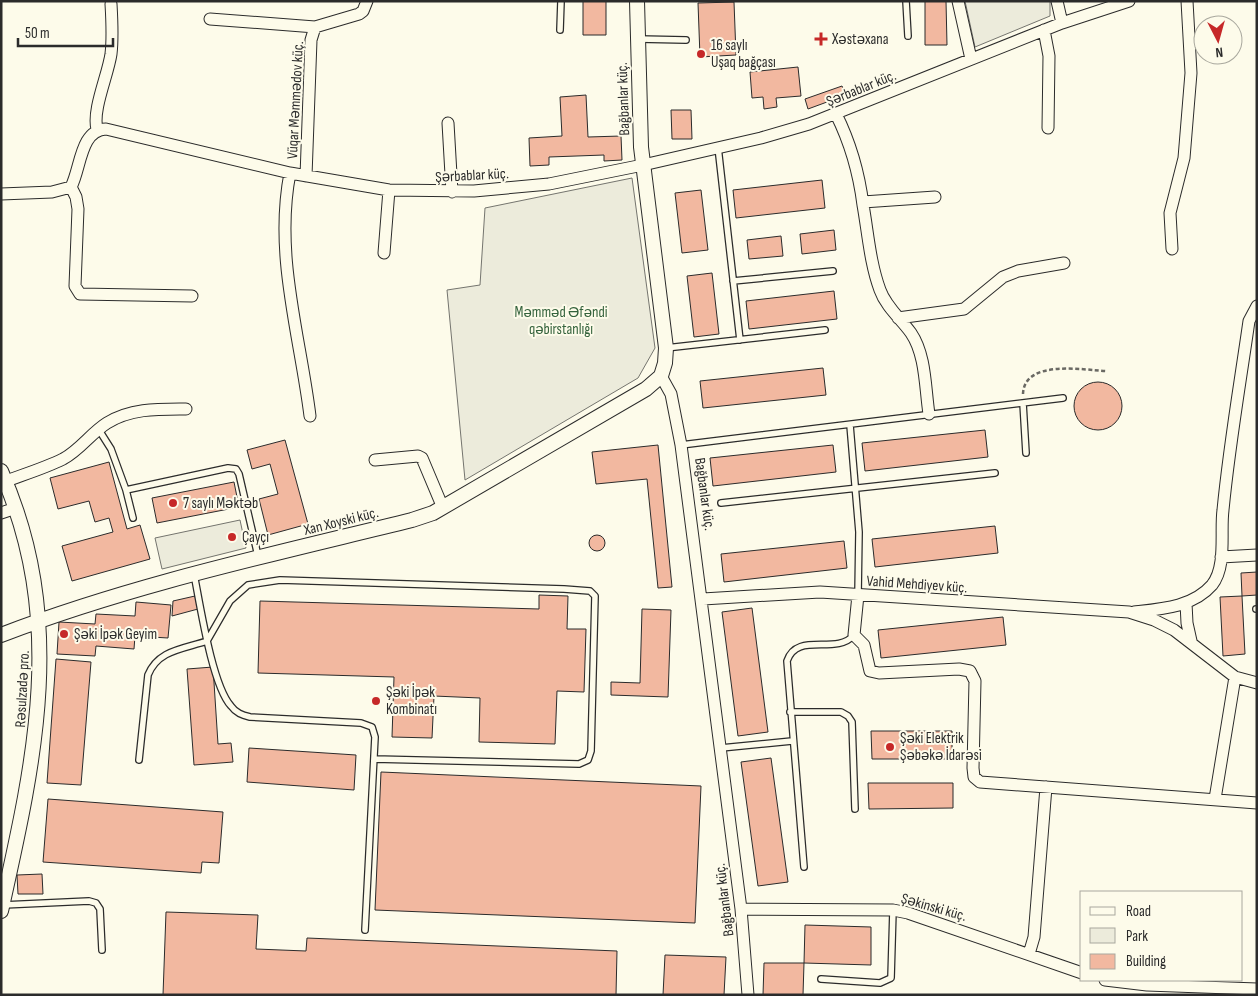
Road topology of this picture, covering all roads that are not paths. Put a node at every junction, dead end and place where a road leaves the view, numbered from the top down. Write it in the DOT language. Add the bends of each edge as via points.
graph roads {
  1 [pos="367,1"];
  2 [pos="561,1"];
  3 [pos="637,1"];
  4 [pos="906,1"];
  5 [pos="958,1"];
  6 [pos="1058,1"];
  7 [pos="1129,1"];
  8 [pos="1187,1"];
  9 [pos="111,4"];
  10 [pos="210,19"];
  11 [pos="1062,23"];
  12 [pos="315,27"];
  13 [pos="560,30"];
  14 [pos="1044,30"];
  15 [pos="908,36"];
  16 [pos="638,39"];
  17 [pos="686,40"];
  18 [pos="972,59"];
  19 [pos="836,114"];
  20 [pos="448,123"];
  21 [pos="1048,128"];
  22 [pos="97,129"];
  23 [pos="718,147"];
  24 [pos="644,165"];
  25 [pos="290,173"];
  26 [pos="306,176"];
  27 [pos="71,187"];
  28 [pos="389,190"];
  29 [pos="452,192"];
  30 [pos="1,194"];
  31 [pos="935,197"];
  32 [pos="863,202"];
  33 [pos="1172,249"];
  34 [pos="384,253"];
  35 [pos="1064,263"];
  36 [pos="833,271"];
  37 [pos="733,281"];
  38 [pos="192,296"];
  39 [pos="1257,306"];
  40 [pos="898,318"];
  41 [pos="825,330"];
  42 [pos="740,340"];
  43 [pos="666,348"];
  44 [pos="661,376"];
  45 [pos="1064,398"];
  46 [pos="1023,403"];
  47 [pos="186,409"];
  48 [pos="929,414"];
  49 [pos="310,416"];
  50 [pos="850,425"];
  51 [pos="99,430"];
  52 [pos="681,445"];
  53 [pos="1026,453"];
  54 [pos="375,460"];
  55 [pos="995,473"];
  56 [pos="4,476"];
  57 [pos="126,490"];
  58 [pos="855,490"];
  59 [pos="721,503"];
  60 [pos="16,508"];
  61 [pos="443,508"];
  62 [pos="1,513"];
  63 [pos="133,518"];
  64 [pos="1257,554"];
  65 [pos="1220,557"];
  66 [pos="259,558"];
  67 [pos="194,574"];
  68 [pos="858,595"];
  69 [pos="702,600"];
  70 [pos="1186,603"];
  71 [pos="1129,612"];
  72 [pos="39,621"];
  73 [pos="1,635"];
  74 [pos="854,635"];
  75 [pos="207,641"];
  76 [pos="1191,641"];
  77 [pos="1235,677"];
  78 [pos="1257,683"];
  79 [pos="790,712"];
  80 [pos="792,740"];
  81 [pos="721,748"];
  82 [pos="374,759"];
  83 [pos="140,760"];
  84 [pos="1046,787"];
  85 [pos="1214,799"];
  86 [pos="1257,803"];
  87 [pos="855,809"];
  88 [pos="804,867"];
  89 [pos="2,908"];
  90 [pos="741,909"];
  91 [pos="893,910"];
  92 [pos="365,930"];
  93 [pos="102,950"];
  94 [pos="1030,954"];
  95 [pos="1080,971"];
  96 [pos="821,979"];
  97 [pos="1109,981"];
  98 [pos="1257,989"];
  99 [pos="1147,990"];
  100 [pos="748,995"];
  1 -- 12 [label="street, Vüqar Məmmədov küç." via="358,14"];
  2 -- 13 [label="lane"];
  3 -- 16 [label="street, Bağbanlar küç."];
  4 -- 15 [label="lane"];
  5 -- 18 [label="street"];
  6 -- 11 [label="street"];
  7 -- 11 [label="street, Şərbablar küç."];
  8 -- 33 [label="street" via="1191,73 1184,158 1170,213"];
  9 -- 22 [label="street" via="111,54 96,114"];
  10 -- 12 [label="street"];
  11 -- 14 [label="street, Şərbablar küç."];
  12 -- 26 [label="street, Vüqar Məmmədov küç." via="311,40"];
  14 -- 18 [label="street, Şərbablar küç."];
  14 -- 21 [label="street" via="1049,56"];
  16 -- 17 [label="lane"];
  16 -- 24 [label="street, Bağbanlar küç."];
  18 -- 19 [label="street, Şərbablar küç."];
  19 -- 23 [label="street, Şərbablar küç." via="761,138"];
  19 -- 32 [label="street" via="851,149"];
  20 -- 29 [label="street"];
  22 -- 25 [label="street, Şərbablar küç." via="116,130"];
  22 -- 27 [label="street" via="88,137"];
  23 -- 24 [label="street, Şərbablar küç."];
  23 -- 37 [label="lane"];
  24 -- 29 [label="street, Şərbablar küç." via="549,184"];
  24 -- 43 [label="street, Bağbanlar küç."];
  25 -- 26 [label="street, Şərbablar küç."];
  25 -- 49 [label="street" via="285,198 284,248"];
  26 -- 28 [label="street, Şərbablar küç."];
  27 -- 30 [label="street" via="52,192"];
  27 -- 38 [label="street" via="78,210 75,286 80,294"];
  28 -- 29 [label="street, Şərbablar küç."];
  28 -- 34 [label="street"];
  31 -- 32 [label="street"];
  32 -- 40 [label="street" via="870,254 880,291"];
  35 -- 40 [label="street" via="1003,277 964,309"];
  36 -- 37 [label="lane"];
  37 -- 42 [label="lane"];
  39 -- 65 [label="street, Vahid Mehdiyev küç." via="1249,321 1246,340 1222,511"];
  40 -- 48 [label="street" via="912,334 920,352"];
  41 -- 42 [label="lane"];
  42 -- 43 [label="lane"];
  43 -- 44 [label="street, Bağbanlar küç."];
  44 -- 52 [label="street, Bağbanlar küç." via="671,394"];
  44 -- 61 [label="street, Xan Xoyski küç." via="626,402"];
  45 -- 46 [label="lane"];
  46 -- 48 [label="lane"];
  46 -- 53 [label="lane"];
  47 -- 51 [label="street" via="148,410 123,415"];
  48 -- 50 [label="lane"];
  50 -- 52 [label="lane"];
  50 -- 58 [label="lane"];
  51 -- 56 [label="street" via="63,459"];
  51 -- 57 [label="lane" via="112,449"];
  52 -- 69 [label="street, Bağbanlar küç."];
  54 -- 61 [label="street" via="422,458"];
  55 -- 58 [label="lane"];
  56 -- 60 [label="street, Rəsulzadə pro."];
  57 -- 63 [label="lane"];
  57 -- 66 [label="lane" via="236,469"];
  58 -- 59 [label="lane"];
  58 -- 68 [label="lane"];
  60 -- 62 [label="street"];
  60 -- 72 [label="street, Rəsulzadə pro." via="30,560"];
  61 -- 66 [label="street, Xan Xoyski küç." via="412,520"];
  64 -- 65 [label="street"];
  65 -- 70 [label="street, Vahid Mehdiyev küç." via="1212,584"];
  66 -- 67 [label="street, Xan Xoyski küç."];
  67 -- 72 [label="street, Xan Xoyski küç."];
  67 -- 75 [label="lane"];
  68 -- 69 [label="street, Vahid Mehdiyev küç." via="797,592"];
  68 -- 71 [label="street, Vahid Mehdiyev küç."];
  68 -- 74 [label="street"];
  69 -- 81 [label="street, Bağbanlar küç."];
  70 -- 71 [label="street, Vahid Mehdiyev küç."];
  70 -- 76 [label="street"];
  71 -- 76 [label="street, Vahid Mehdiyev küç." via="1154,620"];
  72 -- 73 [label="street, Xan Xoyski küç."];
  72 -- 89 [label="street, Rəsulzadə pro." via="41,648 37,722"];
  74 -- 79 [label="lane" via="842,644 798,646 790,651 786,661"];
  74 -- 84 [label="street" via="864,645 870,671 970,671 975,681 974,777 980,782"];
  75 -- 82 [label="lane" via="222,688 230,705 240,714 362,723 372,727"];
  75 -- 82 [label="lane" via="230,601 248,585 280,580 564,589 590,591 595,596 591,751 588,760 579,764"];
  75 -- 83 [label="lane" via="159,657 152,664 148,675"];
  76 -- 77 [label="street, Vahid Mehdiyev küç."];
  77 -- 78 [label="street, Vahid Mehdiyev küç."];
  77 -- 85 [label="street"];
  79 -- 80 [label="lane"];
  79 -- 87 [label="lane" via="841,712 848,716 852,722"];
  80 -- 81 [label="lane"];
  80 -- 88 [label="lane"];
  81 -- 90 [label="street, Bağbanlar küç."];
  82 -- 92 [label="lane"];
  84 -- 85 [label="street"];
  84 -- 94 [label="street"];
  85 -- 86 [label="street"];
  89 -- 93 [label="lane" via="96,903 100,909"];
  90 -- 91 [label="street, Şəkinski küç."];
  90 -- 100 [label="street, Bağbanlar küç."];
  91 -- 94 [label="street, Şəkinski küç."];
  91 -- 96 [label="lane" via="891,978 880,983"];
  94 -- 95 [label="street, Şəkinski küç."];
  97 -- 99 [label="street"];
  98 -- 99 [label="street"];
}
